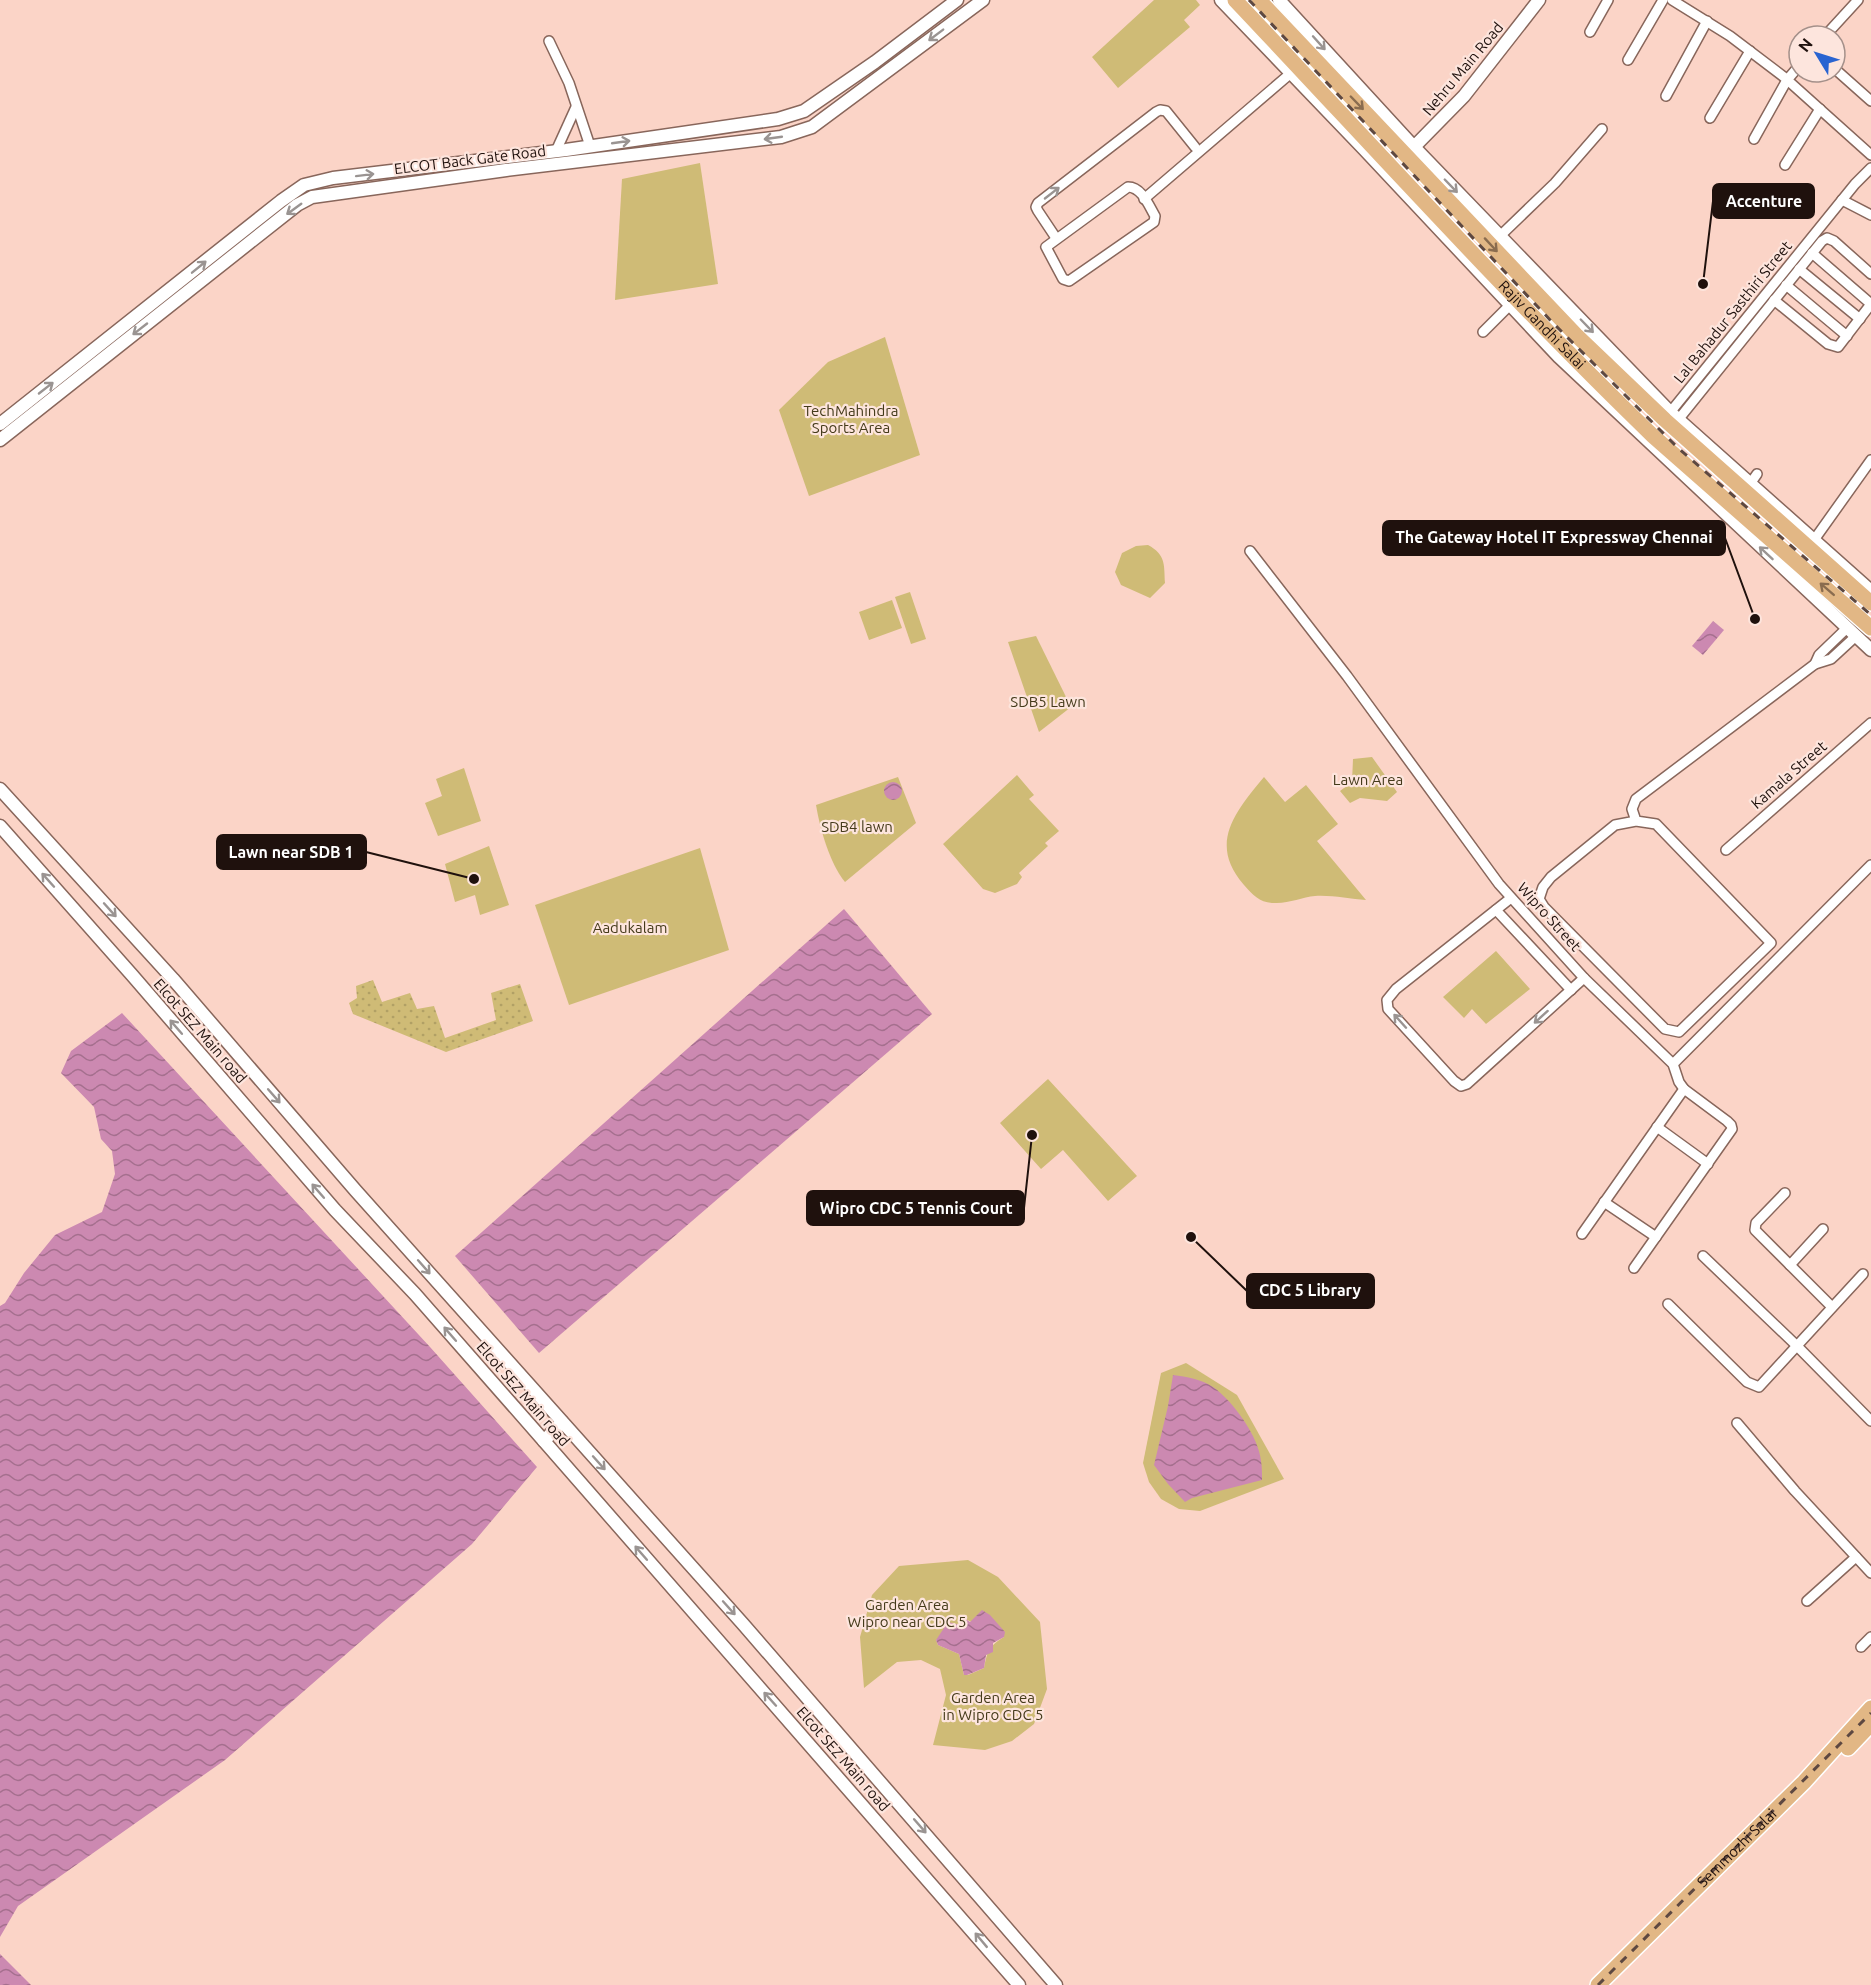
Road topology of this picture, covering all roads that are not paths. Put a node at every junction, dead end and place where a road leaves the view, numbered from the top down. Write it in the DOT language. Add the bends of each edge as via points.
graph roads {
  1 [pos="957,0"];
  2 [pos="983,0"];
  3 [pos="1221,0"];
  4 [pos="1234,0"];
  5 [pos="1258,0"];
  6 [pos="1279,0"];
  7 [pos="1539,0"];
  8 [pos="1608,0"];
  9 [pos="1663,0"];
  10 [pos="1672,0"];
  11 [pos="1858,0"];
  12 [pos="1707,21"];
  13 [pos="1836,24"];
  14 [pos="1590,32"];
  15 [pos="549,41"];
  16 [pos="1750,51"];
  17 [pos="1628,60"];
  18 [pos="1289,71"];
  19 [pos="1787,80"];
  20 [pos="1847,80"];
  21 [pos="1791,84"];
  22 [pos="1666,96"];
  23 [pos="1871,101"];
  24 [pos="576,106"];
  25 [pos="1820,110"];
  26 [pos="1710,118"];
  27 [pos="1602,129"];
  28 [pos="692,131"];
  29 [pos="1754,139"];
  30 [pos="590,146"];
  31 [pos="693,147"];
  32 [pos="1195,147"];
  33 [pos="556,151"];
  34 [pos="1410,151"];
  35 [pos="1871,155"];
  36 [pos="1785,165"];
  37 [pos="1871,168"];
  38 [pos="1143,196"];
  39 [pos="1842,200"];
  40 [pos="264,215"];
  41 [pos="1871,215"];
  42 [pos="272,225"];
  43 [pos="1500,236"];
  44 [pos="1056,238"];
  45 [pos="1812,253"];
  46 [pos="1799,269"];
  47 [pos="1871,274"];
  48 [pos="1786,285"];
  49 [pos="1530,286"];
  50 [pos="1774,300"];
  51 [pos="1513,302"];
  52 [pos="1871,304"];
  53 [pos="1860,320"];
  54 [pos="1483,332"];
  55 [pos="1847,336"];
  56 [pos="1672,420"];
  57 [pos="0,424"];
  58 [pos="0,440"];
  59 [pos="1663,444"];
  60 [pos="1871,460"];
  61 [pos="1775,517"];
  62 [pos="1762,532"];
  63 [pos="1808,541"];
  64 [pos="1250,551"];
  65 [pos="1824,555"];
  66 [pos="1789,556"];
  67 [pos="1871,591"];
  68 [pos="1871,603"];
  69 [pos="1871,628"];
  70 [pos="1851,632"];
  71 [pos="1871,650"];
  72 [pos="1871,723"];
  73 [pos="0,789"];
  74 [pos="1636,821"];
  75 [pos="0,826"];
  76 [pos="1726,850"];
  77 [pos="1871,865"];
  78 [pos="1511,898"];
  79 [pos="1496,910"];
  80 [pos="1771,943"];
  81 [pos="1782,954"];
  82 [pos="1584,978"];
  83 [pos="1571,990"];
  84 [pos="1673,1064"];
  85 [pos="1684,1089"];
  86 [pos="1657,1127"];
  87 [pos="1708,1164"];
  88 [pos="1785,1193"];
  89 [pos="1604,1202"];
  90 [pos="1823,1229"];
  91 [pos="1582,1234"];
  92 [pos="1656,1237"];
  93 [pos="1703,1256"];
  94 [pos="1790,1265"];
  95 [pos="1634,1268"];
  96 [pos="1863,1274"];
  97 [pos="1668,1304"];
  98 [pos="1832,1307"];
  99 [pos="1797,1346"];
  100 [pos="1871,1421"];
  101 [pos="562,1422"];
  102 [pos="1737,1423"];
  103 [pos="544,1441"];
  104 [pos="1856,1557"];
  105 [pos="1871,1573"];
  106 [pos="1807,1601"];
  107 [pos="1871,1637"];
  108 [pos="1861,1647"];
  109 [pos="1871,1708"];
  110 [pos="1871,1724"];
  111 [pos="1019,1985"];
  112 [pos="1056,1985"];
  113 [pos="1599,1985"];
  114 [pos="1610,1985"];
  1 -- 28 [label="street, ELCOT Back Gate Road" via="804,111 778,120"];
  2 -- 31 [label="street, ELCOT Back Gate Road, one-way" via="812,127 781,137"];
  3 -- 18 [label="street"];
  4 -- 51 [label="main road, Rajiv Gandhi Salai"];
  5 -- 34 [label="main road, Rajiv Gandhi Salai, one-way"];
  6 -- 34 [label="street, one-way"];
  7 -- 34 [label="street, Nehru Main Road" via="1464,96"];
  8 -- 14 [label="street"];
  9 -- 17 [label="street"];
  10 -- 12 [label="street"];
  11 -- 13 [label="street"];
  12 -- 16 [label="street"];
  12 -- 22 [label="street"];
  15 -- 24 [label="street"];
  16 -- 19 [label="street"];
  16 -- 26 [label="street"];
  18 -- 32 [label="street"];
  18 -- 38 [label="street"];
  18 -- 51 [label="street"];
  19 -- 29 [label="street"];
  20 -- 23 [label="street"];
  21 -- 25 [label="street"];
  24 -- 30 [label="street"];
  24 -- 33 [label="street"];
  25 -- 35 [label="street"];
  25 -- 36 [label="street"];
  27 -- 43 [label="street" via="1555,183"];
  30 -- 28 [label="street, ELCOT Back Gate Road, one-way"];
  28 -- 31 [label="street"];
  30 -- 33 [label="street, ELCOT Back Gate Road"];
  31 -- 42 [label="street, ELCOT Back Gate Road, one-way" via="312,197"];
  32 -- 38 [label="street"];
  44 -- 32 [label="street, one-way" via="1038,211 1038,203 1156,112 1166,111"];
  40 -- 33 [label="street, ELCOT Back Gate Road, one-way" via="304,185 333,178"];
  34 -- 43 [label="street, one-way"];
  34 -- 49 [label="main road, Rajiv Gandhi Salai, one-way"];
  37 -- 39 [label="street, Lal Bahadur Sasthiri Street"];
  38 -- 44 [label="street" via="1134,187 1128,187"];
  38 -- 44 [label="street" via="1155,216 1154,222 1069,280 1063,279 1046,251"];
  39 -- 41 [label="street"];
  39 -- 56 [label="street, Lal Bahadur Sasthiri Street"];
  40 -- 42 [label="street"];
  57 -- 40 [label="street, ELCOT Back Gate Road, one-way"];
  42 -- 58 [label="street, ELCOT Back Gate Road, one-way"];
  43 -- 56 [label="street, one-way"];
  45 -- 46 [label="street"];
  45 -- 47 [label="street" via="1827,238"];
  45 -- 52 [label="street"];
  46 -- 48 [label="street"];
  46 -- 53 [label="street"];
  48 -- 50 [label="street"];
  48 -- 55 [label="street"];
  49 -- 51 [label="main road"];
  49 -- 56 [label="main road, Rajiv Gandhi Salai" via="1576,335"];
  50 -- 55 [label="street" via="1834,347"];
  50 -- 56 [label="street"];
  51 -- 54 [label="street"];
  51 -- 59 [label="main road, Rajiv Gandhi Salai"];
  70 -- 51 [label="street, one-way" via="1591,388"];
  52 -- 53 [label="street"];
  53 -- 55 [label="street"];
  56 -- 59 [label="main road"];
  56 -- 61 [label="main road, Rajiv Gandhi Salai"];
  56 -- 63 [label="street" via="1754,479"];
  59 -- 62 [label="main road, Rajiv Gandhi Salai"];
  60 -- 63 [label="street"];
  61 -- 62 [label="main road" via="1771,532"];
  61 -- 63 [label="main road, Rajiv Gandhi Salai"];
  62 -- 66 [label="main road, Rajiv Gandhi Salai"];
  63 -- 65 [label="main road, Rajiv Gandhi Salai"];
  63 -- 66 [label="main road" via="1791,542"];
  64 -- 78 [label="street, Wipro Street"];
  65 -- 67 [label="street"];
  65 -- 68 [label="main road, Rajiv Gandhi Salai"];
  69 -- 66 [label="main road, Rajiv Gandhi Salai, one-way"];
  70 -- 71 [label="street"];
  70 -- 74 [label="street" via="1831,659 1815,664 1636,799 1632,809"];
  72 -- 76 [label="street, Kamala Street"];
  73 -- 101 [label="street, Elcot SEZ Main road, one-way" via="173,979"];
  74 -- 80 [label="street" via="1656,824"];
  74 -- 80 [label="street" via="1615,825 1551,877 1539,900 1665,1029 1679,1032"];
  103 -- 75 [label="street, Elcot SEZ Main road, one-way" via="335,1210"];
  77 -- 81 [label="street"];
  78 -- 79 [label="street"];
  78 -- 82 [label="street, Wipro Street"];
  79 -- 83 [label="street"];
  83 -- 79 [label="street, one-way" via="1467,1084 1461,1086 1454,1081 1388,1009 1387,1000"];
  80 -- 81 [label="street"];
  81 -- 84 [label="street"];
  82 -- 83 [label="street"];
  82 -- 84 [label="street, Wipro Street"];
  84 -- 85 [label="street"];
  85 -- 86 [label="street"];
  85 -- 87 [label="street" via="1731,1125"];
  86 -- 87 [label="street"];
  86 -- 89 [label="street"];
  87 -- 92 [label="street"];
  88 -- 94 [label="street" via="1755,1227"];
  89 -- 91 [label="street"];
  89 -- 92 [label="street"];
  90 -- 94 [label="street"];
  92 -- 95 [label="street"];
  93 -- 99 [label="street"];
  94 -- 98 [label="street"];
  96 -- 98 [label="street"];
  97 -- 99 [label="street" via="1752,1385 1759,1387"];
  98 -- 99 [label="street"];
  99 -- 100 [label="street"];
  101 -- 103 [label="street"];
  101 -- 112 [label="street, Elcot SEZ Main road, one-way" via="831,1724"];
  102 -- 104 [label="street"];
  111 -- 103 [label="street, Elcot SEZ Main road, one-way"];
  104 -- 105 [label="street"];
  104 -- 106 [label="street"];
  107 -- 108 [label="street"];
  109 -- 113 [label="main road, Semmozhi Salai" via="1804,1782"];
  110 -- 114 [label="main road"];
}
